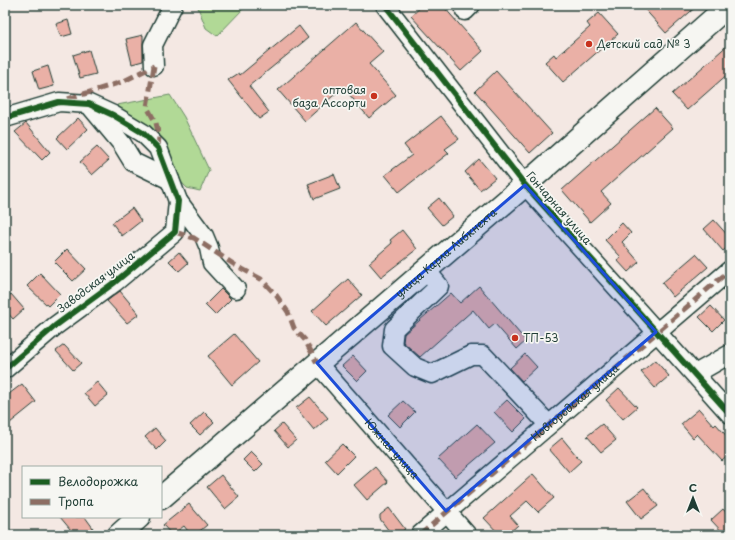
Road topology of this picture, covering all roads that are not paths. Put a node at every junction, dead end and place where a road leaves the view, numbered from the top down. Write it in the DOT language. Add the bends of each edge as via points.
graph roads {
  1 [pos="173,5"];
  2 [pos="385,5"];
  3 [pos="729,5"];
  4 [pos="154,66"];
  5 [pos="5,118"];
  6 [pos="114,122"];
  7 [pos="170,180"];
  8 [pos="525,185"];
  9 [pos="178,201"];
  10 [pos="426,270"];
  11 [pos="730,270"];
  12 [pos="236,289"];
  13 [pos="656,332"];
  14 [pos="730,354"];
  15 [pos="317,364"];
  16 [pos="730,366"];
  17 [pos="5,369"];
  18 [pos="700,380"];
  19 [pos="730,414"];
  20 [pos="548,424"];
  21 [pos="162,497"];
  22 [pos="446,511"];
  23 [pos="139,518"];
  24 [pos="119,535"];
  25 [pos="420,535"];
  26 [pos="467,535"];
  1 -- 4 [label="street" via="153,45"];
  2 -- 8 [label="street, Гончарная улица"];
  3 -- 8 [label="main road, улица Карла Либкнехта"];
  5 -- 6 [label="street" via="59,102 89,104"];
  6 -- 7 [label="street" via="122,144 133,162"];
  6 -- 7 [label="street" via="143,133 158,148"];
  7 -- 9 [label="street"];
  8 -- 10 [label="main road, улица Карла Либкнехта"];
  8 -- 13 [label="street, Гончарная улица"];
  9 -- 12 [label="street" via="204,236 212,263"];
  9 -- 17 [label="street, Заводская улица" via="175,232 115,282 55,326"];
  10 -- 15 [label="main road, улица Карла Либкнехта"];
  10 -- 20 [label="street" via="439,286 394,329 392,346 415,367 432,374 471,354 483,355"];
  11 -- 13 [label="street, Новгородская улица"];
  13 -- 18 [label="street, Гончарная улица"];
  13 -- 20 [label="street, Новгородская улица"];
  14 -- 18 [label="street"];
  15 -- 21 [label="main road, улица Карла Либкнехта"];
  15 -- 22 [label="street, Южная улица"];
  16 -- 18 [label="street"];
  18 -- 19 [label="street, Гончарная улица"];
  20 -- 22 [label="street, Новгородская улица"];
  22 -- 25 [label="street, Новгородская улица"];
  22 -- 26 [label="street, Южная улица"];
  23 -- 24 [label="main road"];
}
